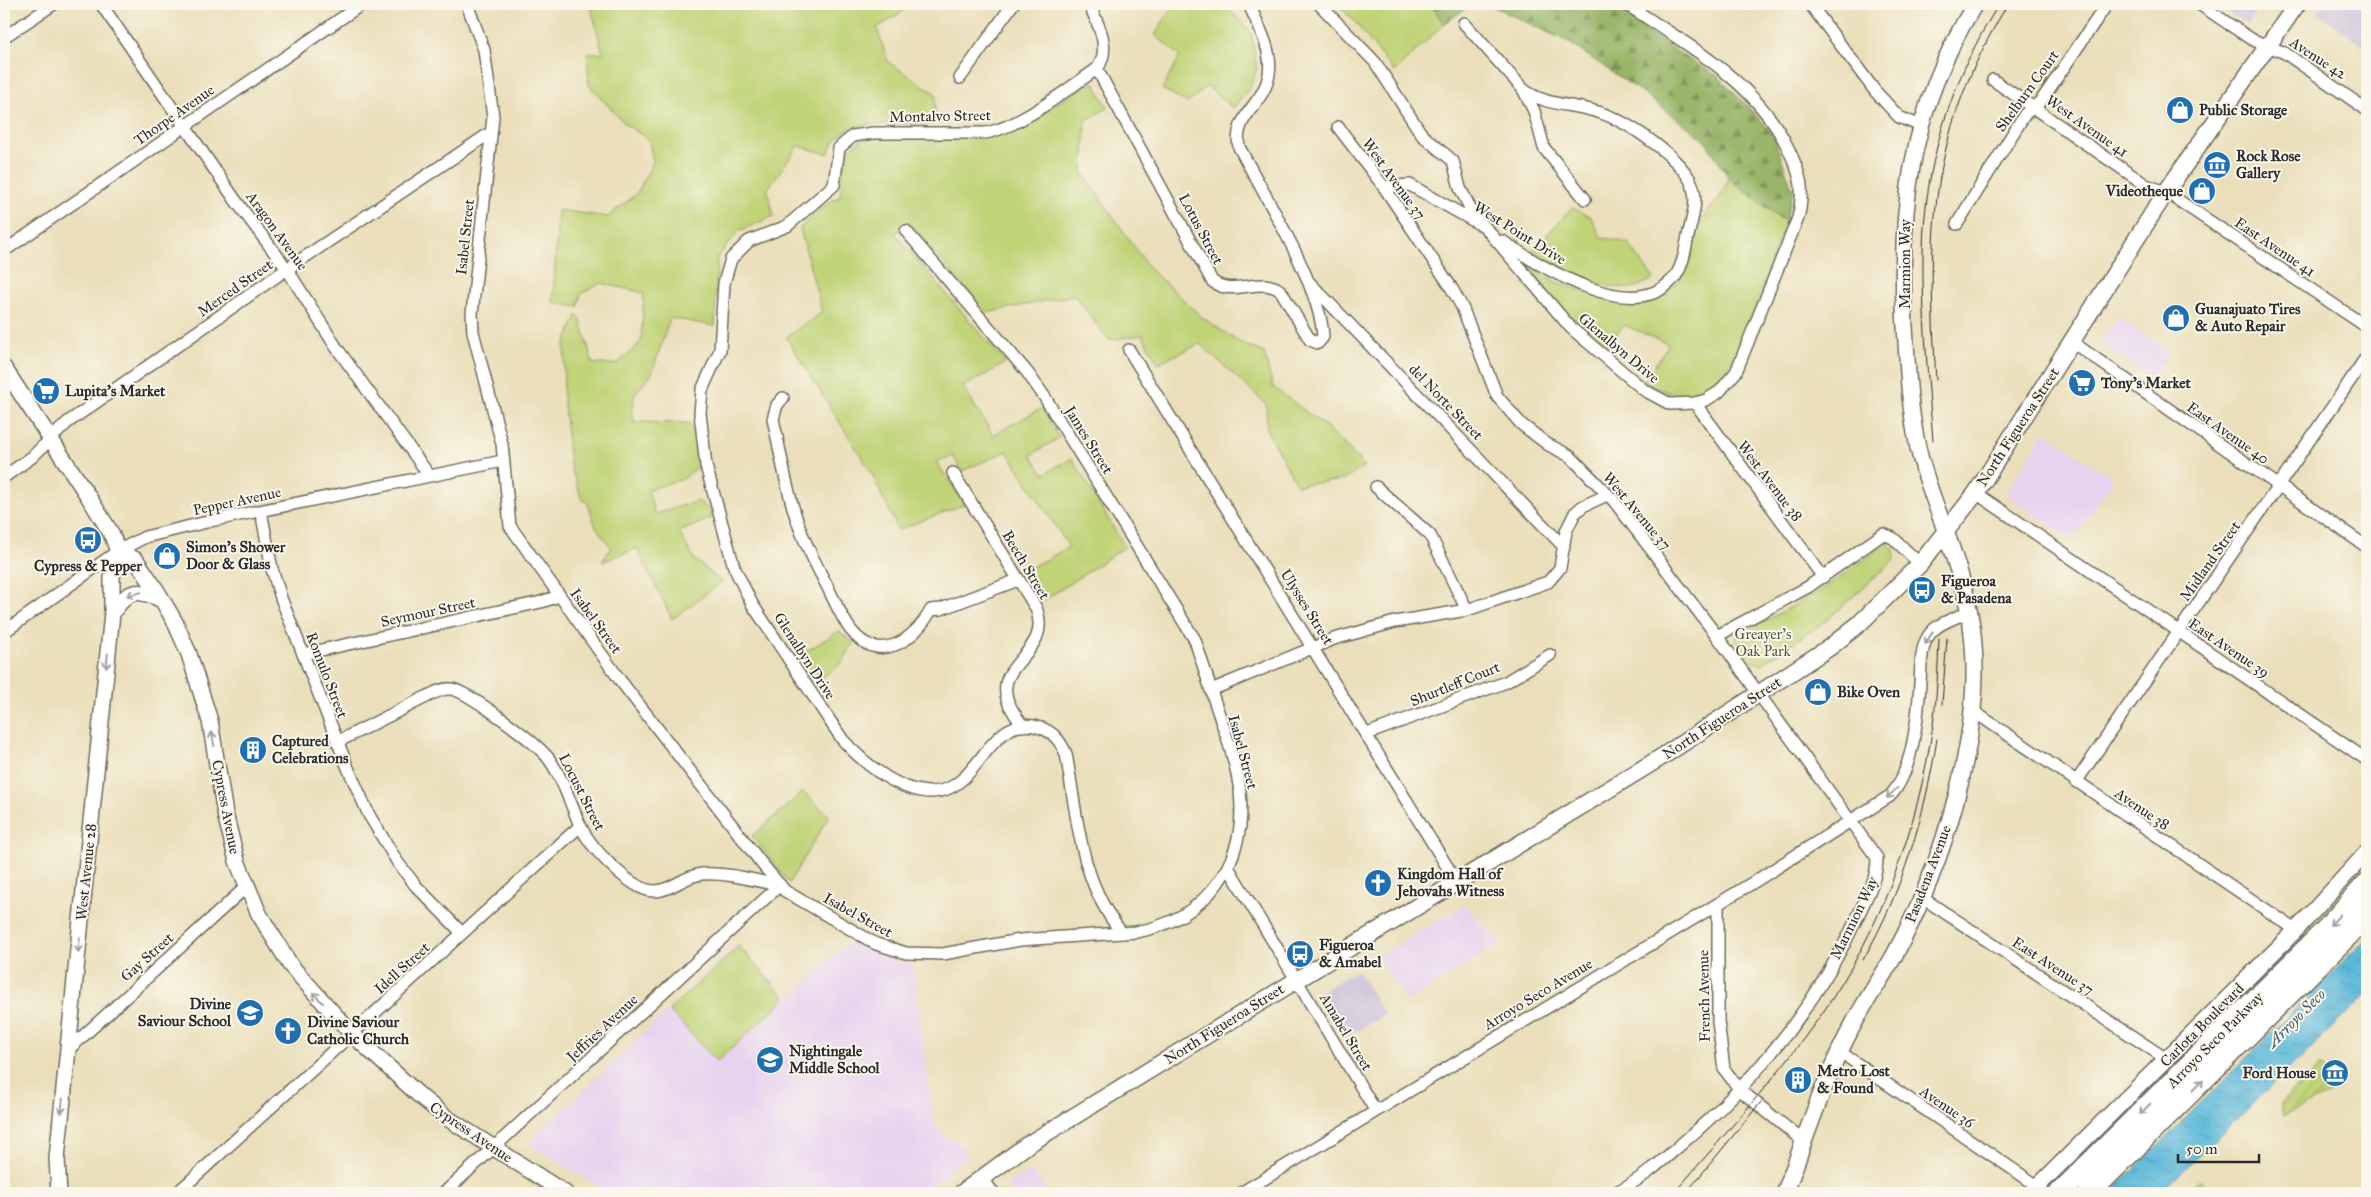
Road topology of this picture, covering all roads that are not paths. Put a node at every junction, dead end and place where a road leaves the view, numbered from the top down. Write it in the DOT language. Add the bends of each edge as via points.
graph roads {
  1 [pos="54,4"];
  2 [pos="101,4"];
  3 [pos="362,4"];
  4 [pos="468,4"];
  5 [pos="1013,4"];
  6 [pos="1089,4"];
  7 [pos="1249,4"];
  8 [pos="1320,4"];
  9 [pos="1626,4"];
  10 [pos="1810,4"];
  11 [pos="1975,4"];
  12 [pos="2107,4"];
  13 [pos="2199,4"];
  14 [pos="2297,4"];
  15 [pos="1464,23"];
  16 [pos="4,38"];
  17 [pos="2268,46"];
  18 [pos="1097,69"];
  19 [pos="960,78"];
  20 [pos="1993,80"];
  21 [pos="1522,89"];
  22 [pos="2034,108"];
  23 [pos="2367,110"];
  24 [pos="186,126"];
  25 [pos="1921,126"];
  26 [pos="1338,127"];
  27 [pos="490,133"];
  28 [pos="834,186"];
  29 [pos="1384,187"];
  30 [pos="2166,192"];
  31 [pos="1585,199"];
  32 [pos="1957,224"];
  33 [pos="1487,229"];
  34 [pos="906,231"];
  35 [pos="4,251"];
  36 [pos="287,270"];
  37 [pos="1306,278"];
  38 [pos="2367,327"];
  39 [pos="2072,342"];
  40 [pos="1129,350"];
  41 [pos="2367,356"];
  42 [pos="4,368"];
  43 [pos="783,398"];
  44 [pos="1695,403"];
  45 [pos="50,440"];
  46 [pos="503,460"];
  47 [pos="953,473"];
  48 [pos="429,475"];
  49 [pos="4,477"];
  50 [pos="1376,487"];
  51 [pos="2279,488"];
  52 [pos="1976,493"];
  53 [pos="1608,495"];
  54 [pos="261,511"];
  55 [pos="1946,533"];
  56 [pos="1564,547"];
  57 [pos="2367,547"];
  58 [pos="118,551"];
  59 [pos="1920,564"];
  60 [pos="1823,577"];
  61 [pos="1018,580"];
  62 [pos="559,596"];
  63 [pos="162,600"];
  64 [pos="1467,610"];
  65 [pos="1968,612"];
  66 [pos="112,613"];
  67 [pos="4,632"];
  68 [pos="2179,632"];
  69 [pos="1717,636"];
  70 [pos="1313,646"];
  71 [pos="303,654"];
  72 [pos="1550,655"];
  73 [pos="1211,690"];
  74 [pos="1758,693"];
  75 [pos="1973,711"];
  76 [pos="1023,726"];
  77 [pos="1368,734"];
  78 [pos="337,742"];
  79 [pos="2367,760"];
  80 [pos="2076,782"];
  81 [pos="1851,820"];
  82 [pos="580,826"];
  83 [pos="2367,852"];
  84 [pos="1228,867"];
  85 [pos="1456,881"];
  86 [pos="2367,884"];
  87 [pos="780,885"];
  88 [pos="246,887"];
  89 [pos="1921,897"];
  90 [pos="1718,904"];
  91 [pos="2367,912"];
  92 [pos="2296,930"];
  93 [pos="1122,933"];
  94 [pos="462,934"];
  95 [pos="1297,979"];
  96 [pos="352,1034"];
  97 [pos="68,1050"];
  98 [pos="1840,1052"];
  99 [pos="2168,1060"];
  100 [pos="1740,1090"];
  101 [pos="1375,1110"];
  102 [pos="1803,1141"];
  103 [pos="494,1148"];
  104 [pos="982,1177"];
  105 [pos="2035,1190"];
  106 [pos="59,1193"];
  107 [pos="177,1193"];
  108 [pos="444,1193"];
  109 [pos="565,1193"];
  110 [pos="962,1193"];
  111 [pos="993,1193"];
  112 [pos="1241,1193"];
  113 [pos="1614,1193"];
  114 [pos="1785,1193"];
  115 [pos="2060,1193"];
  116 [pos="2089,1193"];
  1 -- 16 [label="street"];
  2 -- 24 [label="street, Aragon Avenue"];
  3 -- 24 [label="street, Thorpe Avenue"];
  4 -- 27 [label="street, Isabel Street" via="479,31 489,73 493,117"];
  5 -- 19 [label="street"];
  6 -- 18 [label="street" via="1102,35 1102,61"];
  7 -- 37 [label="street" via="1266,42 1270,74 1262,96 1239,128 1239,147"];
  8 -- 33 [label="street, Glenalbyn Drive" via="1375,62 1422,135 1453,161 1465,201"];
  9 -- 44 [label="street, Glenalbyn Drive" via="1724,70 1756,99 1781,132 1802,184 1803,198 1798,218 1736,372 1719,392"];
  10 -- 25 [label="street" via="1875,91 1899,117"];
  11 -- 25 [label="street, Marmion Way" via="1937,79"];
  12 -- 22 [label="street, Shelburn Court"];
  13 -- 17 [label="street, Avenue 42" via="2251,39"];
  14 -- 17 [label="main road, North Figueroa Street"];
  15 -- 21 [label="street, West Point Drive"];
  17 -- 23 [label="street, Avenue 42" via="2285,53"];
  17 -- 30 [label="main road, North Figueroa Street"];
  18 -- 28 [label="street, Montalvo Street" via="1000,130 853,136 839,148"];
  18 -- 37 [label="street, Lotus Street" via="1212,281 1220,288 1274,286 1281,291 1310,340 1318,344 1323,337 1322,327"];
  20 -- 22 [label="street, West Avenue 41"];
  21 -- 31 [label="street" via="1534,111 1544,148"];
  21 -- 33 [label="street, West Point Drive" via="1542,100 1597,111 1638,133 1663,151 1688,176 1695,209 1674,279 1636,297 1625,297 1547,270"];
  22 -- 30 [label="street, West Avenue 41" via="2146,185"];
  22 -- 32 [label="street, Shelburn Court" via="2025,114"];
  24 -- 35 [label="street, Thorpe Avenue"];
  24 -- 36 [label="street, Aragon Avenue"];
  25 -- 55 [label="street, Marmion Way" via="1908,181 1903,297 1911,408 1917,444"];
  26 -- 29 [label="street, West Avenue 37"];
  27 -- 36 [label="street, Merced Street"];
  27 -- 46 [label="street, Isabel Street" via="472,314 473,332 492,401"];
  28 -- 76 [label="street, Glenalbyn Drive" via="787,226 749,241 730,259 724,283 720,350 702,390 700,413 706,466 734,567 752,604 838,733 854,752 884,775 920,790 931,792 950,788 960,782 999,736"];
  29 -- 33 [label="street, West Point Drive" via="1410,185"];
  29 -- 53 [label="street, West Avenue 37" via="1462,307 1497,396 1521,424 1570,456"];
  30 -- 38 [label="street, East Avenue 41"];
  30 -- 39 [label="main road, North Figueroa Street"];
  33 -- 44 [label="street, Glenalbyn Drive" via="1554,311 1637,385 1670,404"];
  34 -- 73 [label="street, James Street" via="1044,396 1195,640"];
  36 -- 45 [label="street, Merced Street" via="68,422"];
  36 -- 48 [label="street, Aragon Avenue" via="336,347"];
  37 -- 56 [label="street, del Norte Street"];
  39 -- 51 [label="street, East Avenue 40"];
  39 -- 52 [label="main road, North Figueroa Street"];
  40 -- 70 [label="street, Ulysses Street"];
  41 -- 51 [label="street, Midland Street"];
  42 -- 45 [label="street"];
  43 -- 61 [label="street" via="777,405 773,420 797,523 847,624 859,638 875,646 895,645 913,636 931,610 942,609"];
  44 -- 60 [label="street, West Avenue 38"];
  45 -- 49 [label="street, Merced Street" via="32,458"];
  45 -- 58 [label="street" via="111,534"];
  46 -- 48 [label="street, Pepper Avenue"];
  46 -- 62 [label="street, Isabel Street" via="510,526"];
  47 -- 61 [label="street, Beech Street"];
  48 -- 54 [label="street, Pepper Avenue"];
  50 -- 64 [label="street" via="1430,535"];
  51 -- 57 [label="street, East Avenue 40"];
  51 -- 68 [label="street, Midland Street"];
  52 -- 55 [label="main road, North Figueroa Street"];
  52 -- 68 [label="street, East Avenue 39"];
  53 -- 56 [label="street" via="1575,513 1569,522"];
  53 -- 69 [label="street, West Avenue 37"];
  54 -- 58 [label="street, Pepper Avenue" via="145,537"];
  54 -- 71 [label="street, Romulo Street" via="272,569"];
  55 -- 59 [label="main road, North Figueroa Street"];
  55 -- 65 [label="main road, Pasadena Avenue"];
  56 -- 64 [label="street" via="1560,568 1548,582"];
  58 -- 63 [label="street, Cypress Avenue" via="136,560"];
  58 -- 66 [label="street, West Avenue 28" via="112,577"];
  58 -- 67 [label="street, Pepper Avenue"];
  59 -- 60 [label="street" via="1893,538 1883,534"];
  59 -- 74 [label="main road, North Figueroa Street" via="1859,624 1830,647"];
  60 -- 69 [label="street"];
  61 -- 76 [label="street, Beech Street" via="1041,620 1040,632 1015,665 1005,690 1007,700"];
  62 -- 71 [label="street, Seymour Street"];
  62 -- 87 [label="street, Isabel Street" via="631,695"];
  63 -- 66 [label="street, one-way" via="145,592 134,592 126,596"];
  88 -- 63 [label="street, Cypress Avenue, one-way" via="229,836 216,755 200,687 175,622"];
  64 -- 70 [label="street" via="1364,629"];
  65 -- 75 [label="main road, Pasadena Avenue" via="1974,652"];
  65 -- 81 [label="street, one-way" via="1939,626 1924,644 1919,702 1909,759 1897,788 1890,796"];
  66 -- 97 [label="street, West Avenue 28, one-way"];
  68 -- 79 [label="street, East Avenue 39"];
  68 -- 80 [label="street, Midland Street"];
  69 -- 74 [label="street, West Avenue 37"];
  70 -- 73 [label="street"];
  70 -- 77 [label="street, Ulysses Street"];
  71 -- 78 [label="street, Romulo Street"];
  72 -- 77 [label="street, Shurtleff Court" via="1506,682"];
  73 -- 84 [label="street, Isabel Street" via="1237,773 1240,793 1239,830"];
  74 -- 81 [label="street, West Avenue 37"];
  74 -- 85 [label="main road, North Figueroa Street" via="1660,758"];
  75 -- 80 [label="street, Avenue 38"];
  75 -- 89 [label="main road, Pasadena Avenue" via="1945,833"];
  76 -- 93 [label="street" via="1047,730 1062,745 1091,882 1108,916"];
  77 -- 85 [label="street, Ulysses Street"];
  78 -- 82 [label="street, Locust Street" via="441,690 461,692 539,746 562,782"];
  78 -- 94 [label="street, Romulo Street" via="356,789 383,839 416,886"];
  80 -- 92 [label="street, Avenue 38"];
  81 -- 90 [label="street, Arroyo Seco Avenue"];
  81 -- 100 [label="street, Marmion Way" via="1876,858 1873,883 1851,931 1804,1008"];
  82 -- 87 [label="street, Locust Street" via="594,847 615,868 644,889 662,891 701,874"];
  82 -- 94 [label="street, Idell Street"];
  83 -- 92 [label="street, Carlota Boulevard"];
  84 -- 93 [label="street, Isabel Street" via="1208,896 1183,916 1152,929"];
  84 -- 95 [label="street, Amabel Street"];
  85 -- 95 [label="main road, North Figueroa Street"];
  86 -- 115 [label="highway, Arroyo Seco Parkway, one-way" via="2324,932"];
  87 -- 93 [label="street, Isabel Street" via="876,944 906,953 943,954 1020,940"];
  87 -- 103 [label="street, Jeffries Avenue"];
  96 -- 88 [label="street, Cypress Avenue, one-way" via="293,969 275,943"];
  88 -- 97 [label="street, Gay Street"];
  89 -- 98 [label="main road, Pasadena Avenue" via="1895,953 1852,1025"];
  89 -- 99 [label="street, East Avenue 37"];
  90 -- 100 [label="street, French Avenue" via="1720,1048 1724,1069"];
  90 -- 101 [label="street, Arroyo Seco Avenue"];
  116 -- 91 [label="highway, Arroyo Seco Parkway, one-way" via="2349,934"];
  92 -- 99 [label="street, Carlota Boulevard"];
  94 -- 96 [label="street, Idell Street"];
  95 -- 101 [label="street, Amabel Street"];
  95 -- 104 [label="main road, North Figueroa Street" via="1027,1145"];
  96 -- 103 [label="street, Cypress Avenue" via="421,1097"];
  96 -- 107 [label="street, Idell Street"];
  97 -- 106 [label="street, West Avenue 28, one-way" via="57,1158"];
  98 -- 102 [label="main road, Pasadena Avenue"];
  98 -- 105 [label="street, Avenue 36"];
  99 -- 105 [label="street, Carlota Boulevard"];
  100 -- 102 [label="street, French Avenue"];
  100 -- 113 [label="street, Marmion Way" via="1656,1166"];
  101 -- 112 [label="street, Arroyo Seco Avenue"];
  102 -- 114 [label="main road, Pasadena Avenue"];
  103 -- 108 [label="street, Jeffries Avenue"];
  103 -- 109 [label="street, Cypress Avenue"];
  104 -- 110 [label="main road, North Figueroa Street"];
  104 -- 111 [label="street"];
}
